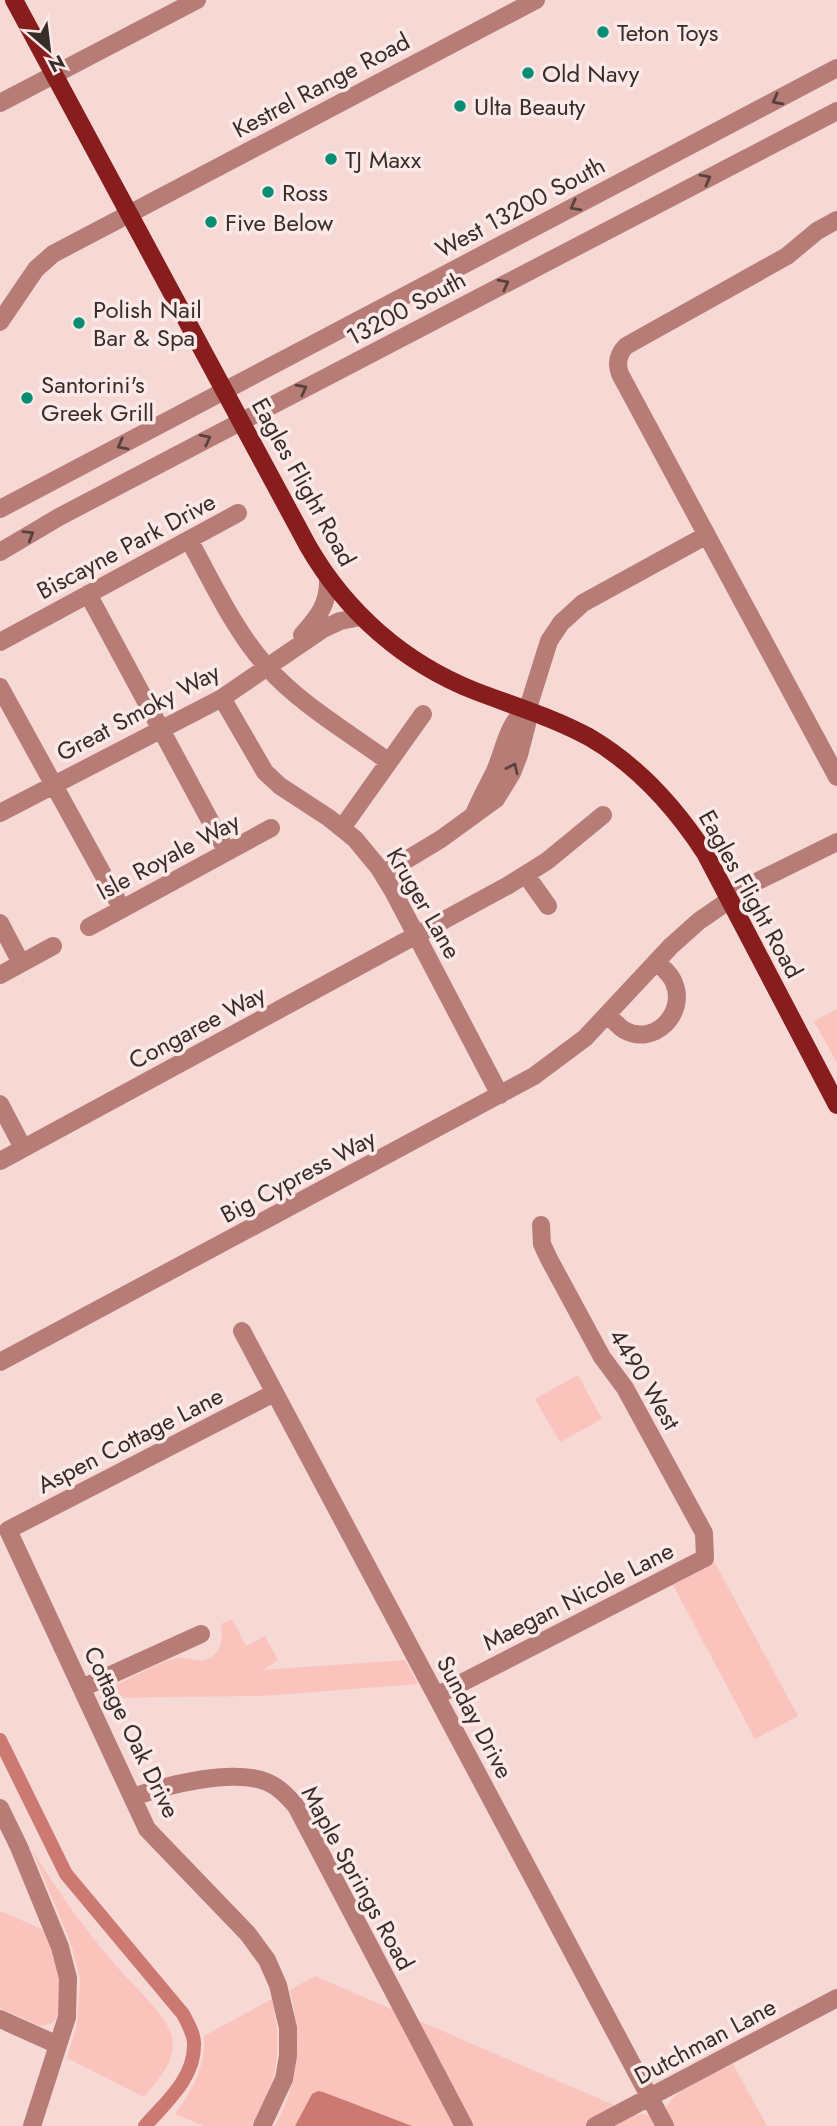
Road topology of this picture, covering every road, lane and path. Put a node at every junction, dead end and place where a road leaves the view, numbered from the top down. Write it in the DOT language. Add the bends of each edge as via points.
graph roads {
  1 [pos="14,0"];
  2 [pos="197,0"];
  3 [pos="536,0"];
  4 [pos="837,68"];
  5 [pos="55,75"];
  6 [pos="0,103"];
  7 [pos="837,111"];
  8 [pos="130,213"];
  9 [pos="837,220"];
  10 [pos="0,322"];
  11 [pos="225,390"];
  12 [pos="242,421"];
  13 [pos="0,509"];
  14 [pos="238,513"];
  15 [pos="707,535"];
  16 [pos="189,540"];
  17 [pos="0,552"];
  18 [pos="328,578"];
  19 [pos="88,594"];
  20 [pos="361,617"];
  21 [pos="0,642"];
  22 [pos="294,647"];
  23 [pos="267,668"];
  24 [pos="0,687"];
  25 [pos="222,698"];
  26 [pos="528,708"];
  27 [pos="423,714"];
  28 [pos="160,729"];
  29 [pos="389,762"];
  30 [pos="837,777"];
  31 [pos="53,784"];
  32 [pos="0,813"];
  33 [pos="603,815"];
  34 [pos="271,828"];
  35 [pos="342,828"];
  36 [pos="837,842"];
  37 [pos="227,852"];
  38 [pos="383,874"];
  39 [pos="526,875"];
  40 [pos="730,899"];
  41 [pos="548,906"];
  42 [pos="122,909"];
  43 [pos="0,923"];
  44 [pos="89,927"];
  45 [pos="417,936"];
  46 [pos="53,946"];
  47 [pos="656,962"];
  48 [pos="21,963"];
  49 [pos="0,975"];
  50 [pos="608,1015"];
  51 [pos="500,1095"];
  52 [pos="0,1104"];
  53 [pos="837,1105"];
  54 [pos="23,1148"];
  55 [pos="0,1161"];
  56 [pos="541,1225"];
  57 [pos="242,1331"];
  58 [pos="0,1362"];
  59 [pos="274,1392"];
  60 [pos="8,1530"];
  61 [pos="705,1558"];
  62 [pos="201,1634"];
  63 [pos="82,1688"];
  64 [pos="436,1696"];
  65 [pos="133,1797"];
  66 [pos="1,1814"];
  67 [pos="837,1998"];
  68 [pos="0,2019"];
  69 [pos="58,2045"];
  70 [pos="650,2098"];
  71 [pos="32,2126"];
  72 [pos="262,2126"];
  73 [pos="464,2126"];
  74 [pos="595,2126"];
  75 [pos="665,2126"];
  1 -- 5 [label="main road, Eagles Flight Road"];
  2 -- 5 [label="street"];
  3 -- 8 [label="street, Kestrel Range Road"];
  4 -- 11 [label="street, West 13200 South, one-way"];
  5 -- 6 [label="street"];
  5 -- 8 [label="main road, Eagles Flight Road"];
  12 -- 7 [label="street, 13200 South, one-way"];
  8 -- 10 [label="street, Kestrel Range Road" via="45,260"];
  8 -- 11 [label="main road, Eagles Flight Road"];
  9 -- 15 [label="street" via="788,256 626,346 620,354 620,374"];
  11 -- 12 [label="main road, Eagles Flight Road"];
  11 -- 13 [label="street, one-way"];
  17 -- 12 [label="street, 13200 South, one-way"];
  12 -- 18 [label="main road, Eagles Flight Road"];
  14 -- 16 [label="street, Biscayne Park Drive"];
  15 -- 26 [label="street" via="568,615 549,641"];
  15 -- 30 [label="street"];
  16 -- 19 [label="street, Biscayne Park Drive"];
  16 -- 23 [label="street" via="239,630"];
  18 -- 20 [label="main road, Eagles Flight Road"];
  18 -- 22 [label="street, Great Smoky Way" via="323,608"];
  19 -- 21 [label="street, Biscayne Park Drive"];
  19 -- 28 [label="street"];
  20 -- 22 [label="street, Great Smoky Way" via="330,625"];
  20 -- 26 [label="main road, Eagles Flight Road" via="439,674"];
  22 -- 23 [label="street, Great Smoky Way"];
  23 -- 25 [label="street, Great Smoky Way"];
  23 -- 29 [label="street"];
  24 -- 31 [label="street"];
  25 -- 28 [label="street, Great Smoky Way"];
  25 -- 35 [label="street, Kruger Lane" via="265,772"];
  26 -- 38 [label="street" via="524,739 512,773 496,799"];
  26 -- 40 [label="main road, Eagles Flight Road" via="591,738 638,773 694,836"];
  27 -- 29 [label="street"];
  28 -- 31 [label="street, Great Smoky Way"];
  28 -- 37 [label="street"];
  29 -- 35 [label="street"];
  31 -- 32 [label="street, Great Smoky Way"];
  31 -- 42 [label="street"];
  33 -- 39 [label="street, Congaree Way"];
  34 -- 37 [label="street, Isle Royale Way"];
  35 -- 38 [label="street, Kruger Lane"];
  36 -- 40 [label="street, Big Cypress Way"];
  37 -- 42 [label="street, Isle Royale Way"];
  38 -- 45 [label="street, Kruger Lane"];
  39 -- 41 [label="street"];
  39 -- 45 [label="street, Congaree Way"];
  40 -- 47 [label="street, Big Cypress Way"];
  40 -- 53 [label="main road, Eagles Flight Road"];
  42 -- 44 [label="street, Isle Royale Way"];
  43 -- 48 [label="street"];
  45 -- 51 [label="street, Kruger Lane"];
  45 -- 54 [label="street, Congaree Way"];
  46 -- 48 [label="street"];
  47 -- 50 [label="street, Big Cypress Way"];
  47 -- 50 [label="street" via="677,992 676,1009 668,1023 639,1034 624,1029"];
  48 -- 49 [label="street"];
  50 -- 51 [label="street, Big Cypress Way" via="567,1053"];
  51 -- 58 [label="street, Big Cypress Way"];
  52 -- 54 [label="street"];
  54 -- 55 [label="street, Congaree Way"];
  56 -- 61 [label="street, 4490 West" via="549,1259 704,1533"];
  57 -- 59 [label="street, Sunday Drive"];
  59 -- 60 [label="street, Aspen Cottage Lane"];
  59 -- 64 [label="street, Sunday Drive"];
  60 -- 63 [label="street, Cottage Oak Drive"];
  61 -- 64 [label="street, Maegan Nicole Lane"];
  62 -- 63 [label="street"];
  63 -- 65 [label="street, Cottage Oak Drive"];
  64 -- 70 [label="street, Sunday Drive"];
  65 -- 72 [label="street, Cottage Oak Drive" via="147,1829 248,1934 278,1985 288,2028 288,2056 284,2079"];
  65 -- 73 [label="street, Maple Springs Road" via="182,1782 246,1777 283,1791 296,1806"];
  66 -- 69 [label="street" via="65,1962 69,2004"];
  67 -- 70 [label="street, Dutchman Lane"];
  68 -- 69 [label="street"];
  69 -- 71 [label="street"];
  70 -- 74 [label="street, Dutchman Lane"];
  70 -- 75 [label="street, Sunday Drive"];
}
